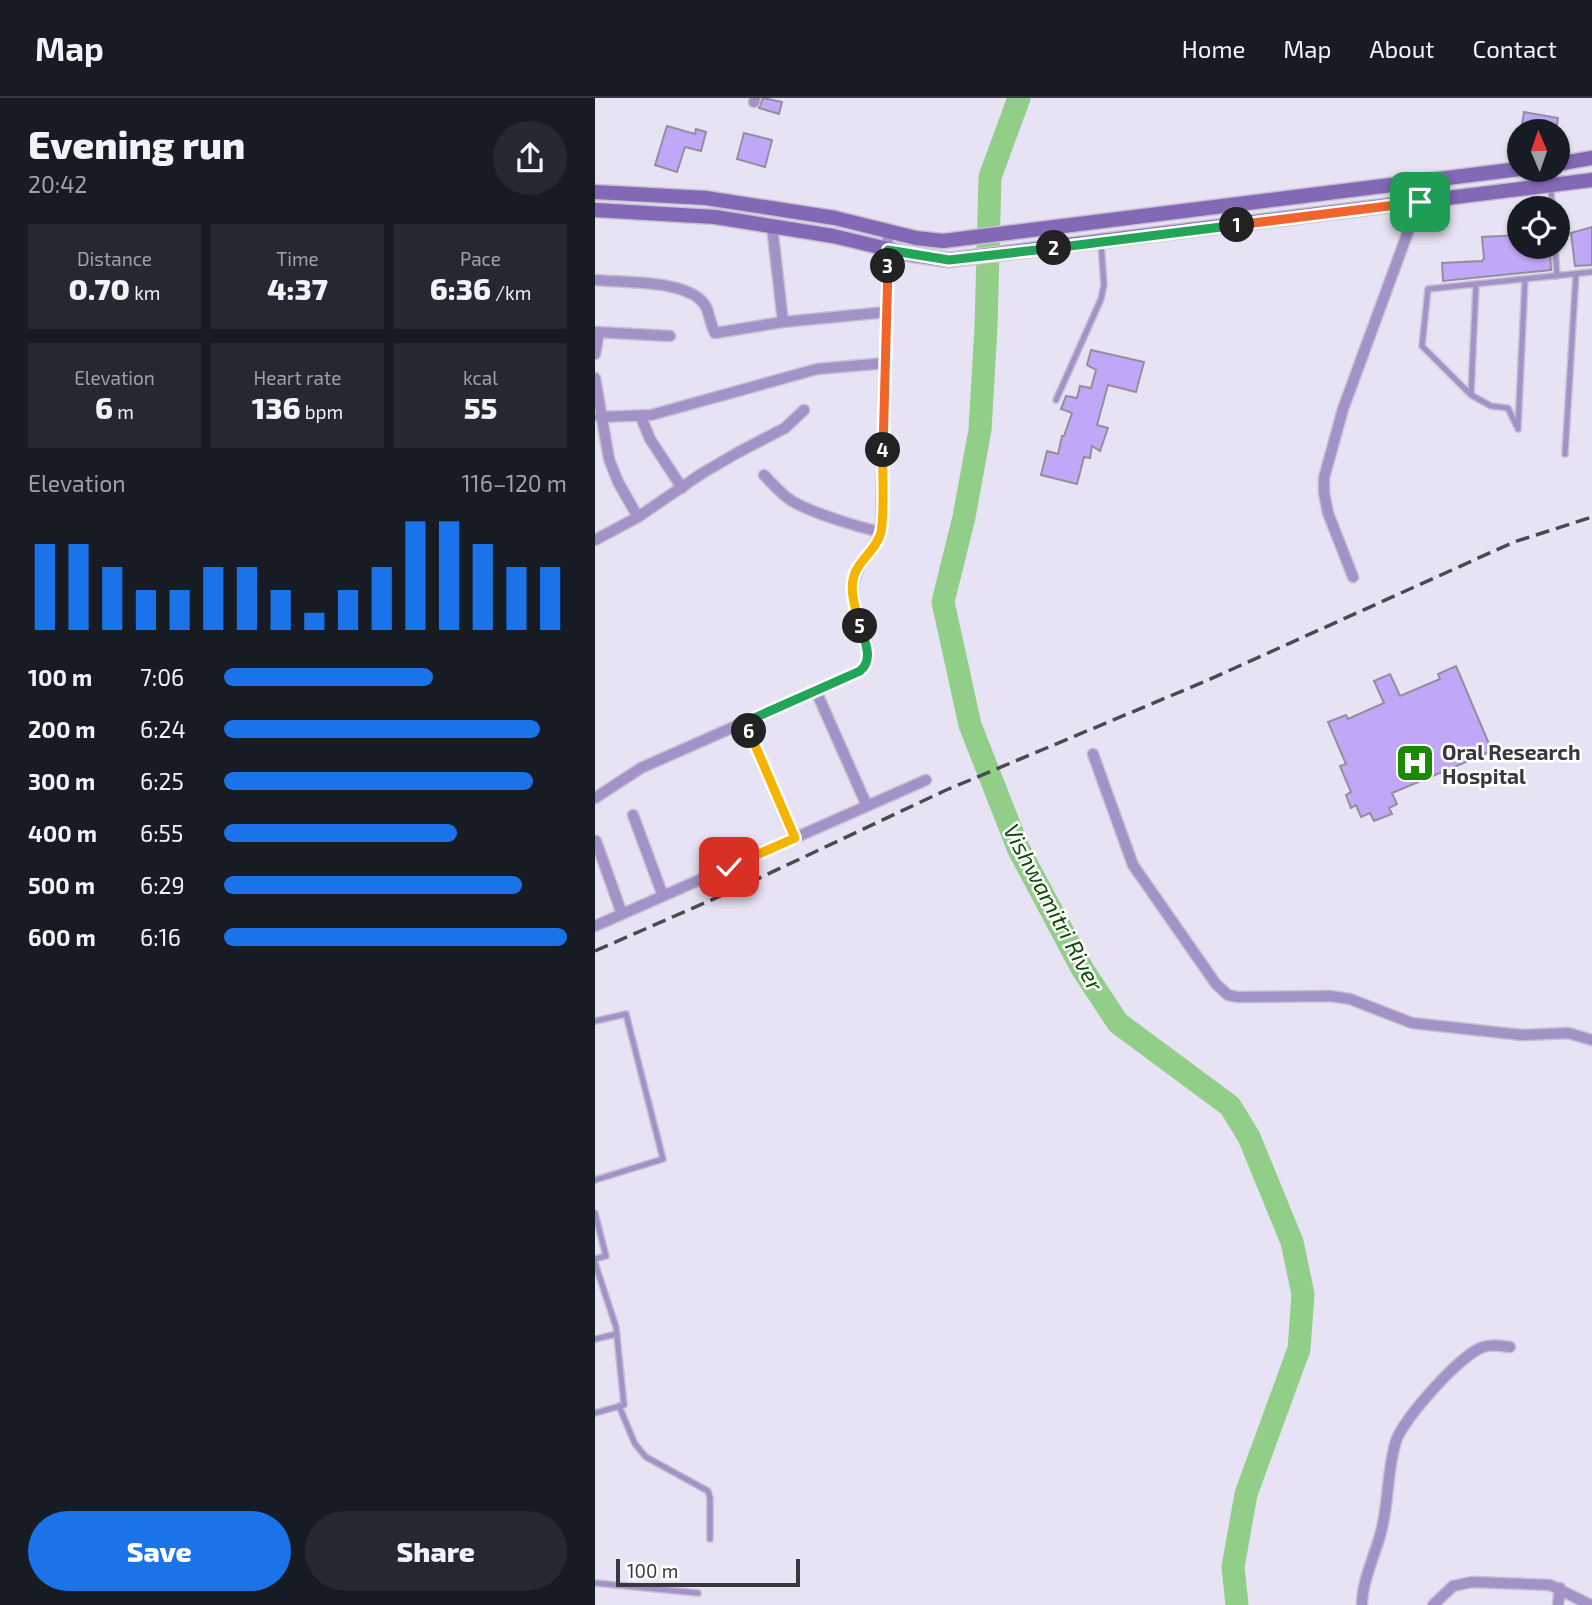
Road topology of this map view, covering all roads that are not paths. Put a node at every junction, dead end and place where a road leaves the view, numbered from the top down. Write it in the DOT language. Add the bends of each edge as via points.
graph roads {
  1 [pos="1592,159"];
  2 [pos="1570,162"];
  3 [pos="1507,170"];
  4 [pos="1427,180"];
  5 [pos="1592,180"];
  6 [pos="1551,185"];
  7 [pos="595,192"];
  8 [pos="1551,196"];
  9 [pos="1420,202"];
  10 [pos="595,210"];
  11 [pos="772,226"];
  12 [pos="888,231"];
  13 [pos="1101,243"];
  14 [pos="888,250"];
  15 [pos="1556,259"];
  16 [pos="1592,272"];
  17 [pos="1576,274"];
  18 [pos="1557,276"];
  19 [pos="595,280"];
  20 [pos="1525,280"];
  21 [pos="1476,285"];
  22 [pos="887,312"];
  23 [pos="783,322"];
  24 [pos="597,332"];
  25 [pos="670,336"];
  26 [pos="595,354"];
  27 [pos="886,363"];
  28 [pos="595,378"];
  29 [pos="1471,395"];
  30 [pos="1056,400"];
  31 [pos="804,410"];
  32 [pos="600,416"];
  33 [pos="641,417"];
  34 [pos="1565,454"];
  35 [pos="764,475"];
  36 [pos="682,488"];
  37 [pos="638,517"];
  38 [pos="881,532"];
  39 [pos="595,540"];
  40 [pos="1353,577"];
  41 [pos="815,691"];
  42 [pos="745,722"];
  43 [pos="1093,754"];
  44 [pos="926,780"];
  45 [pos="595,798"];
  46 [pos="867,806"];
  47 [pos="633,816"];
  48 [pos="795,838"];
  49 [pos="596,841"];
  50 [pos="663,896"];
  51 [pos="622,914"];
  52 [pos="595,926"];
  53 [pos="595,1021"];
  54 [pos="1592,1040"];
  55 [pos="595,1180"];
  56 [pos="595,1213"];
  57 [pos="595,1261"];
  58 [pos="617,1335"];
  59 [pos="595,1339"];
  60 [pos="1510,1347"];
  61 [pos="619,1406"];
  62 [pos="595,1413"];
  63 [pos="710,1539"];
  64 [pos="595,1583"];
  65 [pos="1560,1588"];
  66 [pos="698,1592"];
  67 [pos="1362,1605"];
  68 [pos="1433,1605"];
  69 [pos="1558,1605"];
  70 [pos="1591,1605"];
  1 -- 2 [label="main road"];
  3 -- 4 [label="main road"];
  4 -- 9 [label="street"];
  4 -- 12 [label="main road" via="943,240"];
  5 -- 6 [label="main road"];
  6 -- 8 [label="lane"];
  6 -- 9 [label="main road"];
  7 -- 12 [label="main road" via="706,198"];
  9 -- 13 [label="main road"];
  9 -- 40 [label="street" via="1343,409 1324,478 1328,513"];
  10 -- 11 [label="main road" via="715,217"];
  11 -- 14 [label="main road"];
  11 -- 23 [label="street"];
  12 -- 14 [label="street"];
  13 -- 14 [label="main road" via="949,260"];
  13 -- 30 [label="lane" via="1101,299"];
  14 -- 22 [label="street"];
  15 -- 18 [label="lane"];
  16 -- 17 [label="lane"];
  17 -- 18 [label="lane"];
  17 -- 34 [label="lane"];
  18 -- 20 [label="lane"];
  19 -- 23 [label="street" via="680,288 708,309 715,333"];
  20 -- 21 [label="lane"];
  20 -- 29 [label="lane" via="1518,429 1508,408 1491,407"];
  21 -- 29 [label="lane"];
  21 -- 29 [label="lane" via="1428,289 1422,346"];
  22 -- 23 [label="street"];
  22 -- 27 [label="street"];
  24 -- 25 [label="street"];
  24 -- 26 [label="street"];
  27 -- 33 [label="street" via="817,369"];
  27 -- 38 [label="street"];
  28 -- 32 [label="street"];
  31 -- 36 [label="street" via="785,428"];
  32 -- 33 [label="street"];
  32 -- 37 [label="street" via="613,470"];
  33 -- 36 [label="street"];
  35 -- 38 [label="street" via="796,503"];
  36 -- 37 [label="street"];
  37 -- 39 [label="street"];
  38 -- 41 [label="street" via="855,573 853,586 867,646 865,667"];
  41 -- 42 [label="street"];
  41 -- 46 [label="street"];
  42 -- 45 [label="street" via="641,768"];
  42 -- 48 [label="street"];
  43 -- 54 [label="street" via="1133,865 1216,984 1229,995 1339,997 1412,1023 1523,1035 1568,1033"];
  44 -- 46 [label="street"];
  46 -- 48 [label="street"];
  47 -- 50 [label="street"];
  48 -- 50 [label="street"];
  49 -- 51 [label="street"];
  50 -- 51 [label="street"];
  51 -- 52 [label="street"];
  53 -- 55 [label="lane" via="626,1014 663,1159"];
  56 -- 57 [label="lane" via="605,1256"];
  57 -- 58 [label="lane"];
  58 -- 59 [label="lane"];
  58 -- 61 [label="lane" via="624,1405"];
  60 -- 67 [label="street" via="1477,1350 1406,1422 1396,1440 1384,1520"];
  61 -- 62 [label="lane"];
  61 -- 63 [label="lane" via="635,1444 646,1457 708,1492"];
  64 -- 66 [label="lane"];
  65 -- 68 [label="street" via="1463,1583"];
  65 -- 69 [label="street"];
  65 -- 70 [label="street"];
}
